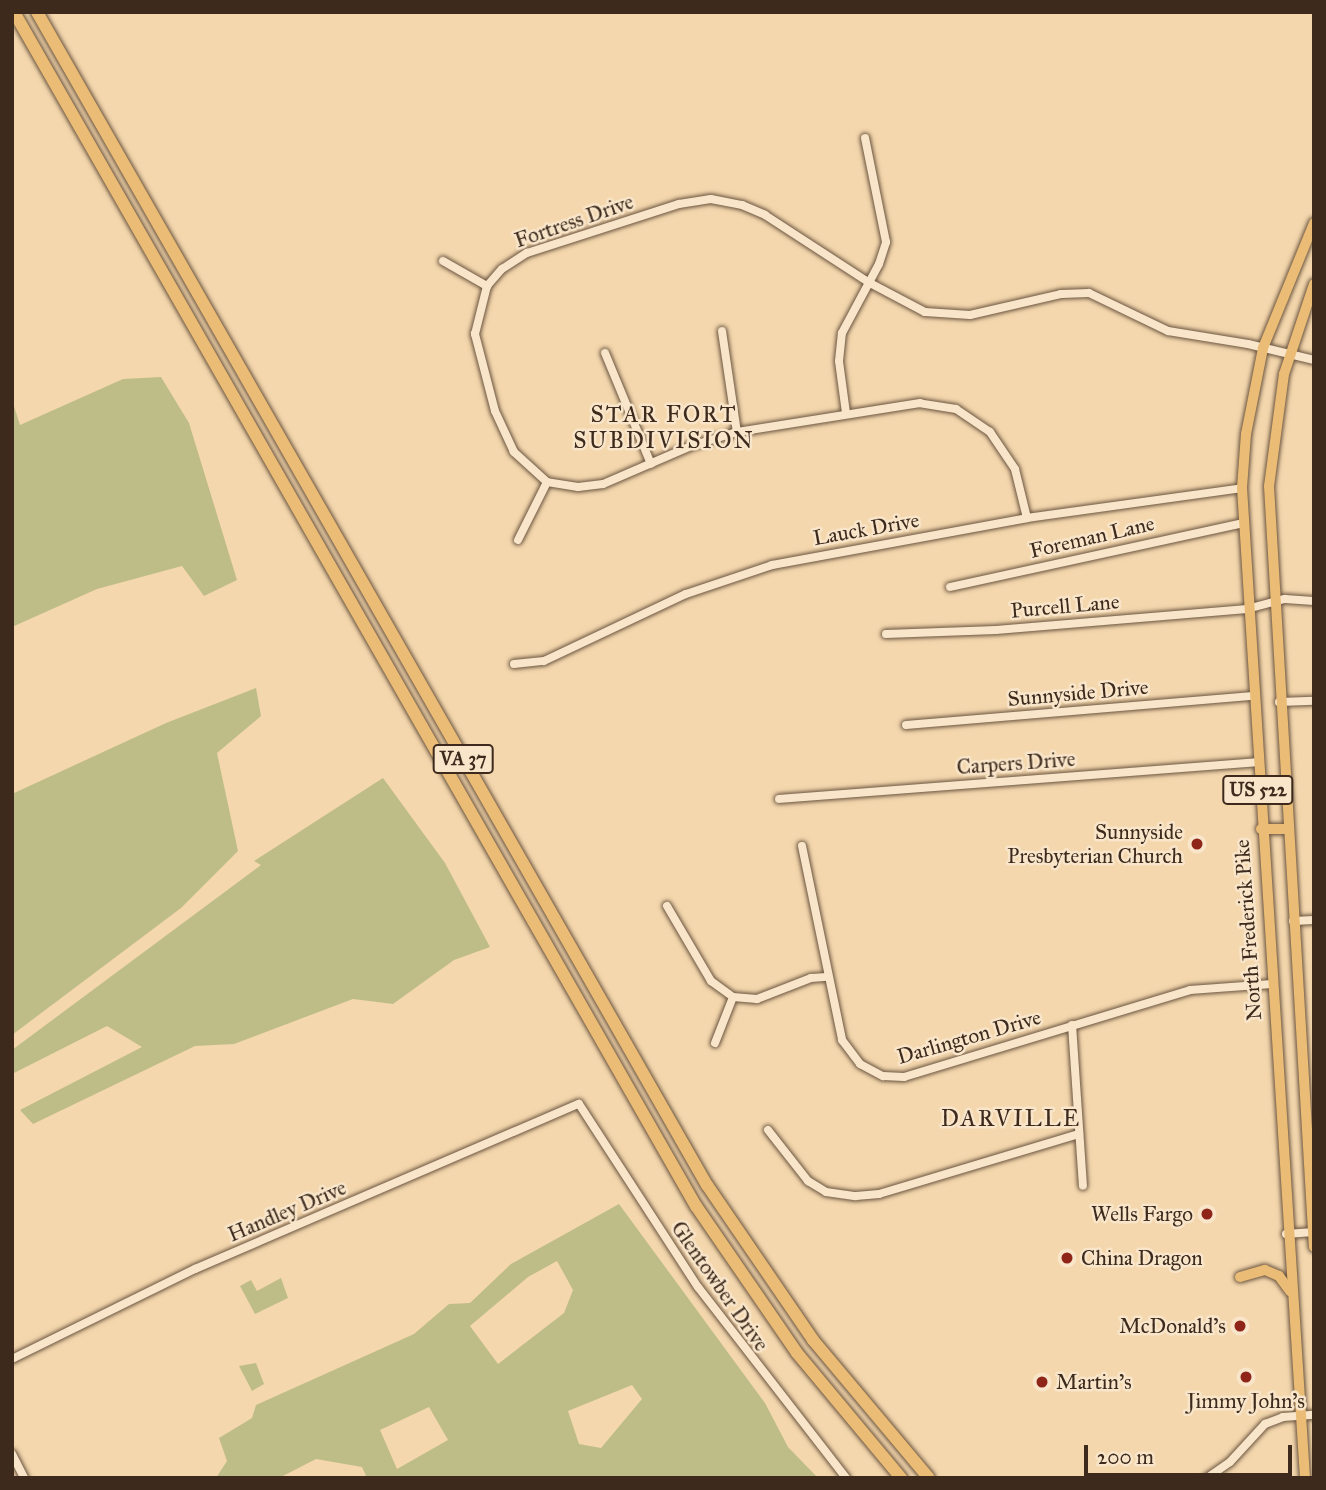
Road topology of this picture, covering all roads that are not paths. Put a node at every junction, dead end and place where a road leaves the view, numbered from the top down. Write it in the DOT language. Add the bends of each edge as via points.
graph roads {
  1 [pos="14,12"];
  2 [pos="37,12"];
  3 [pos="865,138"];
  4 [pos="1314,223"];
  5 [pos="443,261"];
  6 [pos="868,282"];
  7 [pos="1314,284"];
  8 [pos="487,286"];
  9 [pos="722,331"];
  10 [pos="1263,348"];
  11 [pos="605,353"];
  12 [pos="1290,354"];
  13 [pos="1314,360"];
  14 [pos="846,413"];
  15 [pos="737,432"];
  16 [pos="651,464"];
  17 [pos="547,482"];
  18 [pos="1242,488"];
  19 [pos="1027,518"];
  20 [pos="1243,523"];
  21 [pos="517,540"];
  22 [pos="950,587"];
  23 [pos="1314,601"];
  24 [pos="1273,602"];
  25 [pos="1247,609"];
  26 [pos="886,634"];
  27 [pos="514,664"];
  28 [pos="1253,696"];
  29 [pos="1314,701"];
  30 [pos="1279,702"];
  31 [pos="906,725"];
  32 [pos="1256,762"];
  33 [pos="779,799"];
  34 [pos="1261,829"];
  35 [pos="1287,829"];
  36 [pos="803,846"];
  37 [pos="667,906"];
  38 [pos="1314,920"];
  39 [pos="1293,921"];
  40 [pos="827,977"];
  41 [pos="1272,984"];
  42 [pos="733,997"];
  43 [pos="1072,1025"];
  44 [pos="715,1042"];
  45 [pos="1314,1049"];
  46 [pos="1301,1050"];
  47 [pos="579,1104"];
  48 [pos="768,1130"];
  49 [pos="1079,1134"];
  50 [pos="1083,1186"];
  51 [pos="1313,1232"];
  52 [pos="1286,1234"];
  53 [pos="1314,1247"];
  54 [pos="1240,1277"];
  55 [pos="1290,1291"];
  56 [pos="12,1359"];
  57 [pos="1314,1415"];
  58 [pos="1298,1416"];
  59 [pos="12,1454"];
  60 [pos="24,1478"];
  61 [pos="846,1478"];
  62 [pos="901,1478"];
  63 [pos="930,1478"];
  64 [pos="1207,1478"];
  65 [pos="1305,1478"];
  1 -- 62 [label="highway, VA 37" via="689,1195 791,1345"];
  2 -- 63 [label="highway, VA 37" via="707,1185 790,1310"];
  3 -- 6 [label="street" via="885,223 883,254"];
  4 -- 10 [label="main road, North Frederick Pike / US 522"];
  5 -- 8 [label="street"];
  6 -- 8 [label="street, Fortress Drive" via="765,215 711,199 678,204 527,253 502,269"];
  6 -- 10 [label="street, Fortress Drive" via="917,309 947,316 1089,293 1168,331"];
  6 -- 14 [label="street" via="846,320 839,345"];
  7 -- 12 [label="main road, US 522"];
  8 -- 17 [label="street" via="475,334 499,425 514,452"];
  9 -- 15 [label="street"];
  10 -- 12 [label="street, Fortress Drive"];
  10 -- 18 [label="main road, North Frederick Pike / US 522" via="1246,434"];
  11 -- 16 [label="street"];
  12 -- 13 [label="street, Fortress Drive"];
  12 -- 24 [label="main road, US 522" via="1270,463"];
  14 -- 15 [label="street"];
  14 -- 19 [label="street" via="920,402 968,415 990,432 1008,455"];
  15 -- 16 [label="street"];
  16 -- 17 [label="street" via="589,487"];
  17 -- 21 [label="street"];
  18 -- 19 [label="street, Lauck Drive"];
  18 -- 20 [label="main road, North Frederick Pike / US 522"];
  19 -- 27 [label="street, Lauck Drive" via="760,568 676,598 544,660"];
  20 -- 22 [label="street, Foreman Lane"];
  20 -- 25 [label="main road, North Frederick Pike / US 522"];
  23 -- 24 [label="street, Purcell Lane"];
  24 -- 25 [label="street, Purcell Lane"];
  24 -- 30 [label="main road, US 522"];
  25 -- 26 [label="street, Purcell Lane" via="958,633"];
  25 -- 28 [label="main road, North Frederick Pike / US 522"];
  28 -- 31 [label="street, Sunnyside Drive"];
  28 -- 32 [label="main road, North Frederick Pike / US 522"];
  29 -- 30 [label="street"];
  30 -- 35 [label="main road, US 522"];
  32 -- 33 [label="street, Carpers Drive"];
  32 -- 34 [label="main road, North Frederick Pike / US 522"];
  34 -- 35 [label="main road"];
  34 -- 41 [label="main road, North Frederick Pike / US 522"];
  35 -- 39 [label="main road, US 522"];
  36 -- 40 [label="street, Darlington Drive"];
  37 -- 42 [label="street" via="711,981"];
  38 -- 39 [label="street"];
  39 -- 46 [label="main road, US 522"];
  40 -- 42 [label="street" via="757,999"];
  40 -- 43 [label="street, Darlington Drive" via="847,1049 860,1064 883,1076 904,1077"];
  41 -- 43 [label="street, Darlington Drive" via="1190,990"];
  41 -- 52 [label="main road, North Frederick Pike / US 522"];
  42 -- 44 [label="street"];
  43 -- 49 [label="street"];
  45 -- 46 [label="street"];
  46 -- 51 [label="main road, US 522"];
  47 -- 56 [label="street, Handley Drive" via="195,1269"];
  47 -- 61 [label="street, Glentowber Drive" via="713,1308"];
  48 -- 49 [label="street" via="808,1181 826,1192 856,1196 878,1194"];
  49 -- 50 [label="street"];
  51 -- 52 [label="street"];
  51 -- 53 [label="main road, US 522"];
  52 -- 55 [label="main road, North Frederick Pike / US 522"];
  54 -- 55 [label="main road" via="1265,1270 1279,1276"];
  55 -- 58 [label="main road, North Frederick Pike / US 522"];
  57 -- 58 [label="street"];
  58 -- 64 [label="street" via="1275,1419 1256,1430 1230,1462"];
  58 -- 65 [label="main road, North Frederick Pike / US 522"];
  59 -- 60 [label="street"];
}
